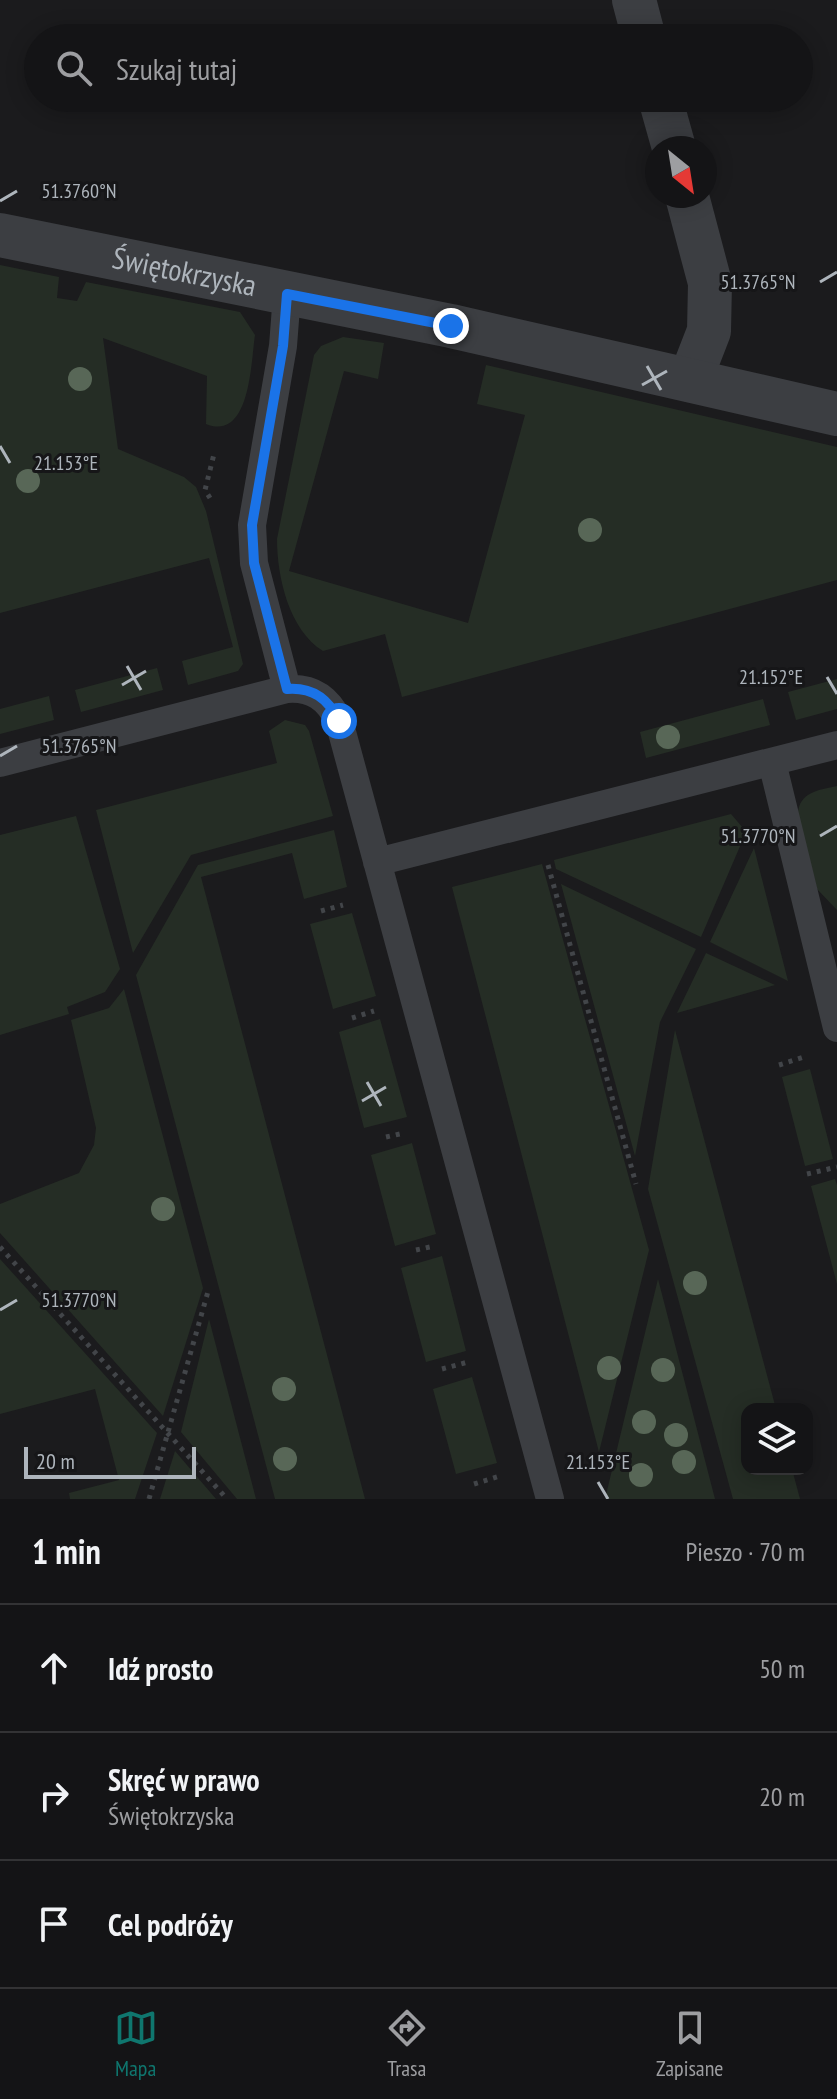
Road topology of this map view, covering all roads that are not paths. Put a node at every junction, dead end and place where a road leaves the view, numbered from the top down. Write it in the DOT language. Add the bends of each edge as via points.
graph roads {
  1 [pos="634,0"];
  2 [pos="640,24"];
  3 [pos="664,112"];
  4 [pos="671,136"];
  5 [pos="690,208"];
  6 [pos="0,235"];
  7 [pos="287,294"];
  8 [pos="690,380"];
  9 [pos="837,414"];
  10 [pos="287,689"];
  11 [pos="837,745"];
  12 [pos="772,762"];
  13 [pos="0,763"];
  14 [pos="377,862"];
  15 [pos="837,1028"];
  16 [pos="550,1499"];
  1 -- 2 [label="street"];
  3 -- 4 [label="street"];
  5 -- 8 [label="street" via="710,283 709,331"];
  6 -- 7 [label="street, Świętokrzyska"];
  7 -- 8 [label="street, Świętokrzyska"];
  7 -- 10 [label="lane" via="252,525 254,563"];
  8 -- 9 [label="street, Świętokrzyska"];
  10 -- 13 [label="lane"];
  10 -- 14 [label="lane" via="304,688 331,706"];
  11 -- 12 [label="lane"];
  12 -- 14 [label="lane"];
  12 -- 15 [label="lane"];
  14 -- 16 [label="lane"];
}
